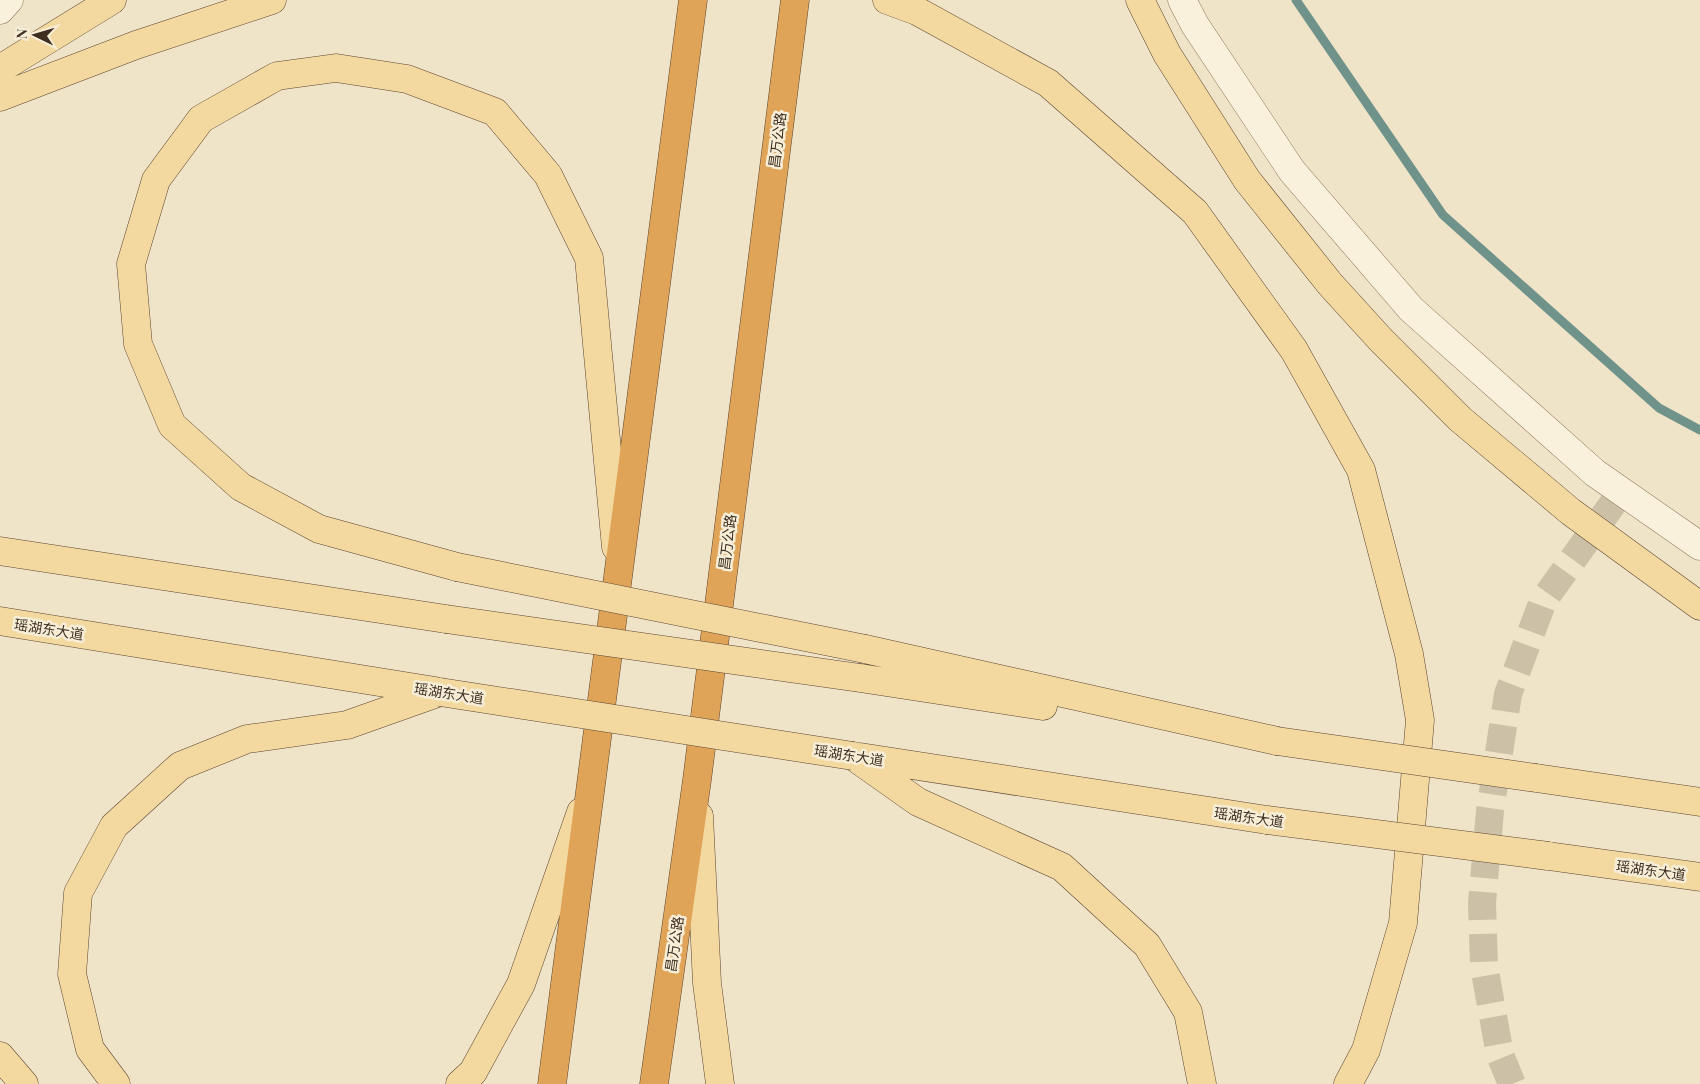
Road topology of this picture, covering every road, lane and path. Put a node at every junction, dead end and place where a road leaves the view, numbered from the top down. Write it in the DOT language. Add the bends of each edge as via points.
graph roads {
  1 [pos="10,0"];
  2 [pos="112,0"];
  3 [pos="272,0"];
  4 [pos="693,0"];
  5 [pos="795,0"];
  6 [pos="887,0"];
  7 [pos="1140,0"];
  8 [pos="1182,0"];
  9 [pos="0,10"];
  10 [pos="0,69"];
  11 [pos="0,97"];
  12 [pos="1700,546"];
  13 [pos="0,551"];
  14 [pos="619,571"];
  15 [pos="1700,606"];
  16 [pos="0,621"];
  17 [pos="440,692"];
  18 [pos="1277,741"];
  19 [pos="853,756"];
  20 [pos="697,780"];
  21 [pos="591,784"];
  22 [pos="1700,802"];
  23 [pos="1700,877"];
  24 [pos="0,1056"];
  25 [pos="24,1084"];
  26 [pos="116,1084"];
  27 [pos="460,1084"];
  28 [pos="552,1084"];
  29 [pos="654,1084"];
  30 [pos="720,1084"];
  31 [pos="1202,1084"];
  32 [pos="1348,1084"];
  1 -- 9 [label="street"];
  2 -- 10 [label="main road"];
  3 -- 11 [label="main road" via="136,45"];
  4 -- 14 [label="highway"];
  5 -- 20 [label="highway, 昌万公路"];
  6 -- 32 [label="main road" via="917,11 1048,83 1195,212 1294,350 1361,470 1409,654 1420,720 1403,923 1366,1050"];
  7 -- 15 [label="main road" via="1167,54 1247,180 1330,284 1375,333 1460,419 1571,512"];
  8 -- 12 [label="street" via="1195,25 1292,171 1411,309 1595,472"];
  13 -- 18 [label="main road, bridge"];
  14 -- 18 [label="main road, bridge" via="589,258 548,175 495,112 407,79 336,68 277,76 201,119 156,180 131,264 138,344 172,425 241,486 319,529 457,567 865,649"];
  14 -- 21 [label="highway"];
  16 -- 17 [label="main road, 瑶湖东大道"];
  17 -- 19 [label="main road, 瑶湖东大道, bridge"];
  17 -- 26 [label="main road" via="347,725 247,739 180,766 114,826 78,893 72,974 90,1049"];
  18 -- 22 [label="main road, bridge"];
  19 -- 23 [label="main road, 瑶湖东大道, bridge" via="1267,820"];
  19 -- 31 [label="main road" via="918,802 1062,867 1147,945 1188,1012"];
  20 -- 29 [label="highway, 昌万公路"];
  20 -- 30 [label="main road" via="707,983"];
  21 -- 27 [label="main road" via="521,984 474,1072"];
  21 -- 28 [label="highway"];
  24 -- 25 [label="main road"];
}
